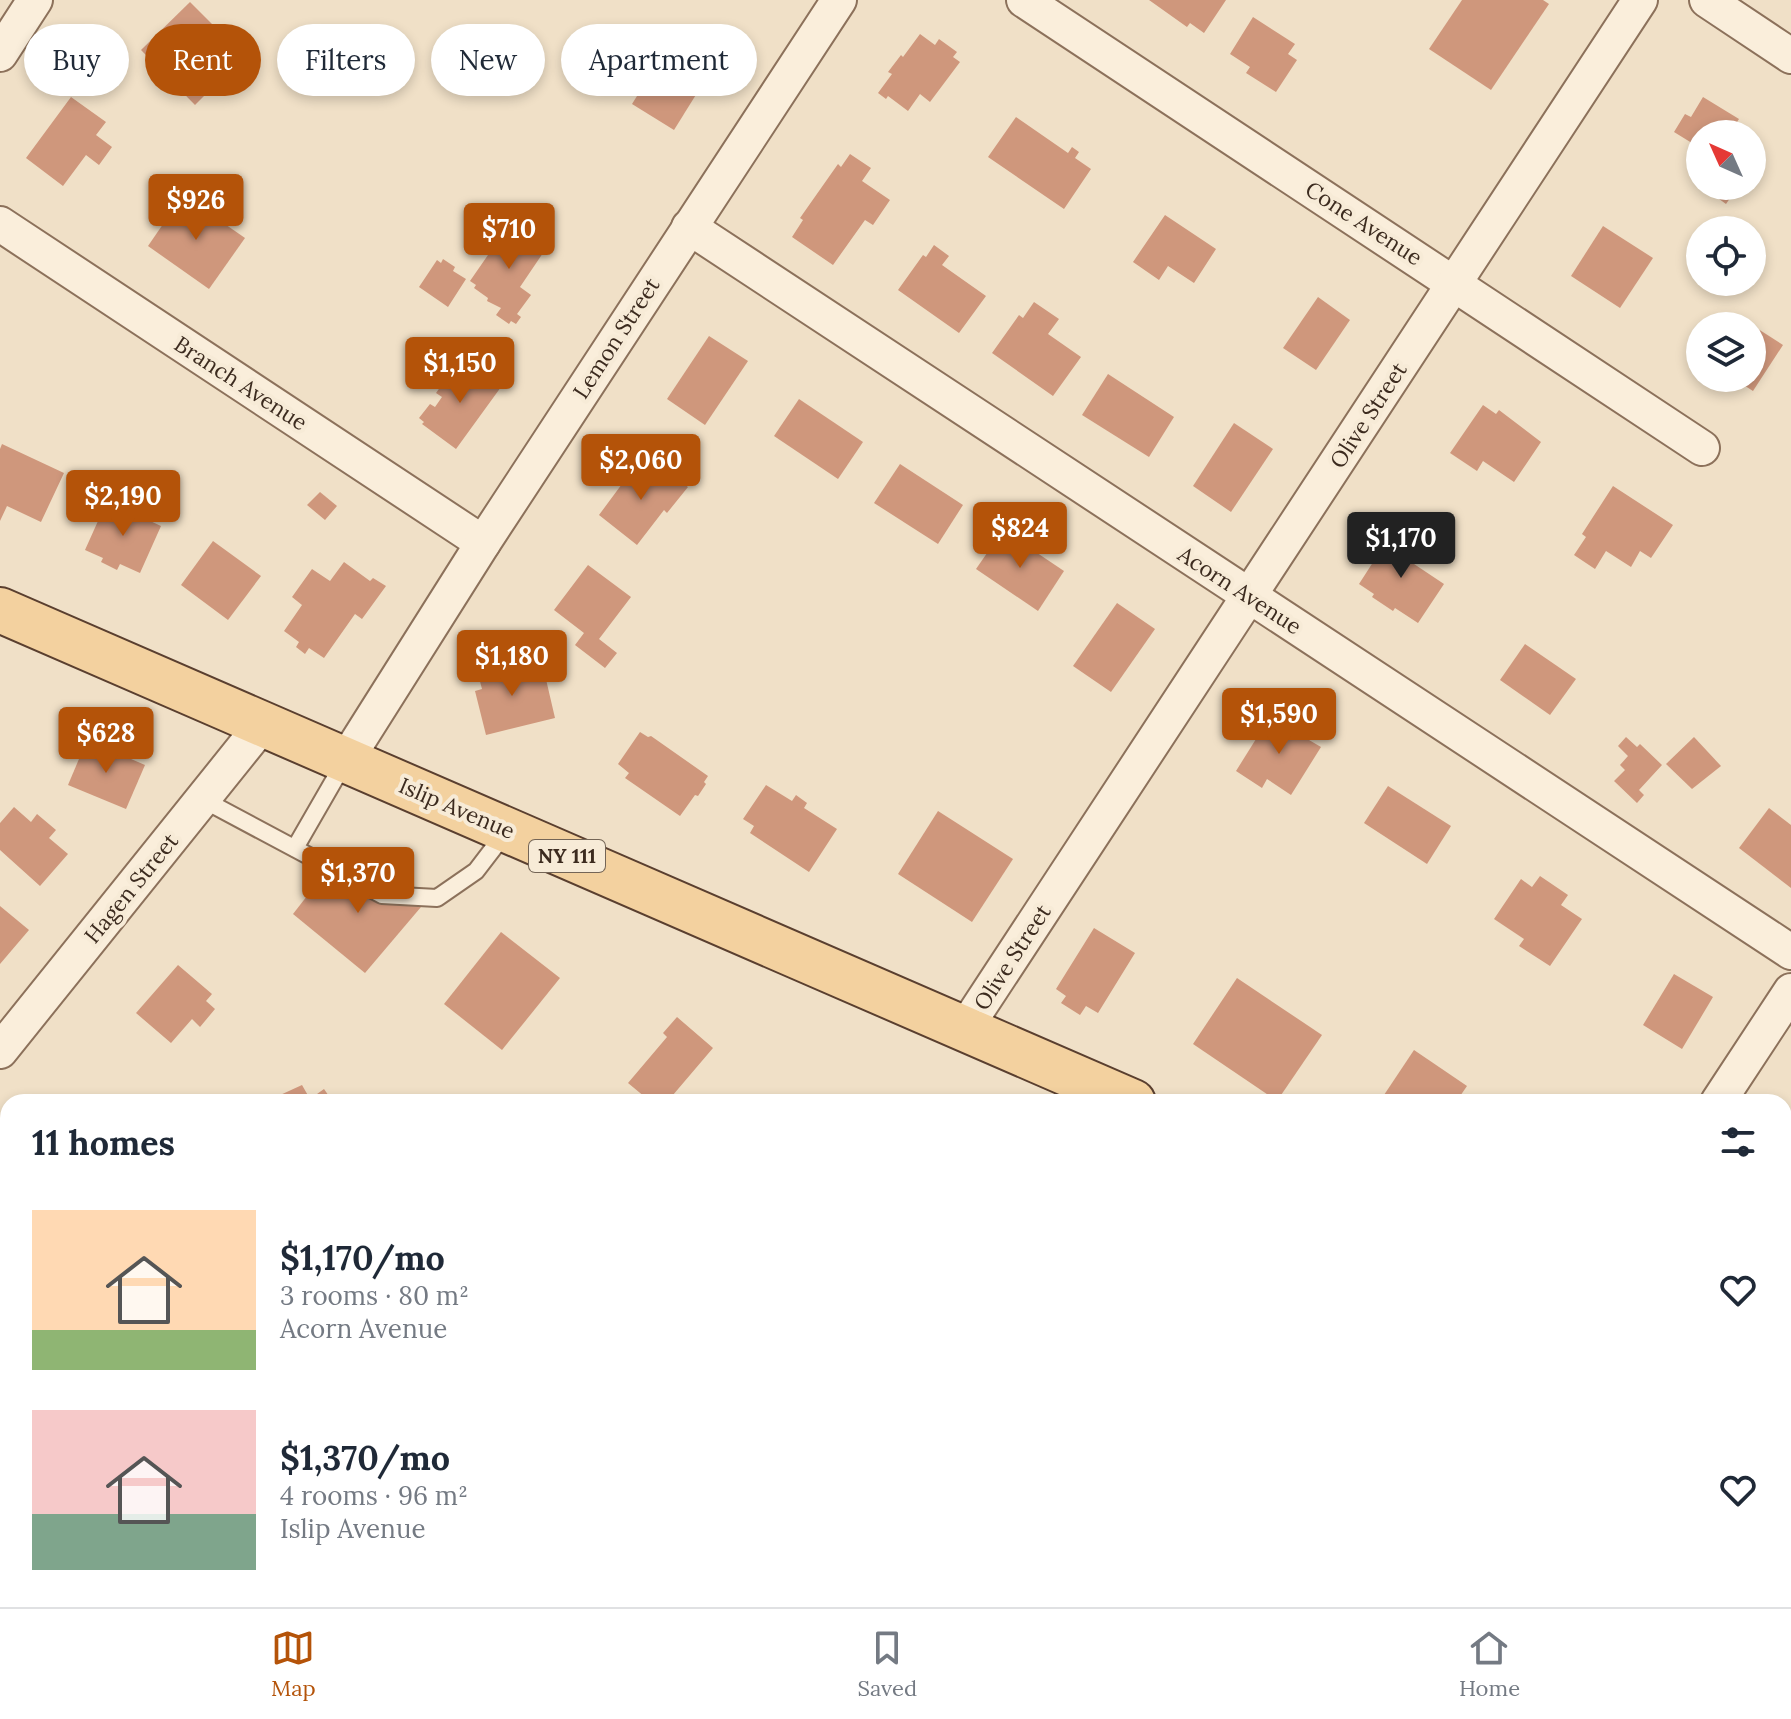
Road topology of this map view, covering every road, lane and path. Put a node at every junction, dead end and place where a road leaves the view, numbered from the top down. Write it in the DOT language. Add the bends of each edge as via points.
graph roads {
  1 [pos="35,0"];
  2 [pos="839,0"];
  3 [pos="1024,0"];
  4 [pos="1640,0"];
  5 [pos="1707,0"];
  6 [pos="0,54"];
  7 [pos="1791,56"];
  8 [pos="0,224"];
  9 [pos="689,227"];
  10 [pos="1455,283"];
  11 [pos="1702,448"];
  12 [pos="483,543"];
  13 [pos="1249,596"];
  14 [pos="0,610"];
  15 [pos="262,725"];
  16 [pos="346,760"];
  17 [pos="202,799"];
  18 [pos="507,830"];
  19 [pos="295,848"];
  20 [pos="1791,952"];
  21 [pos="1791,991"];
  22 [pos="964,1030"];
  23 [pos="0,1051"];
  24 [pos="1114,1094"];
  25 [pos="1723,1094"];
  1 -- 6 [label="street"];
  2 -- 9 [label="street, Lemon Street"];
  3 -- 10 [label="street, Cone Avenue"];
  4 -- 10 [label="street, Olive Street"];
  5 -- 7 [label="street"];
  8 -- 12 [label="street, Branch Avenue"];
  9 -- 12 [label="street, Lemon Street"];
  9 -- 13 [label="street, Acorn Avenue"];
  10 -- 11 [label="street, Cone Avenue"];
  10 -- 13 [label="street, Olive Street"];
  12 -- 16 [label="street, Lemon Street"];
  13 -- 20 [label="street, Acorn Avenue"];
  13 -- 22 [label="street, Olive Street"];
  14 -- 15 [label="main road, Islip Avenue / NY 111"];
  15 -- 16 [label="main road, Islip Avenue / NY 111"];
  15 -- 17 [label="street, Hagen Street"];
  16 -- 18 [label="main road, Islip Avenue / NY 111"];
  16 -- 19 [label="lane"];
  17 -- 19 [label="lane"];
  17 -- 23 [label="street, Hagen Street"];
  18 -- 19 [label="lane" via="476,871 437,898 382,895"];
  18 -- 22 [label="main road, Islip Avenue / NY 111"];
  21 -- 25 [label="street"];
  22 -- 24 [label="main road, Islip Avenue / NY 111"];
}
